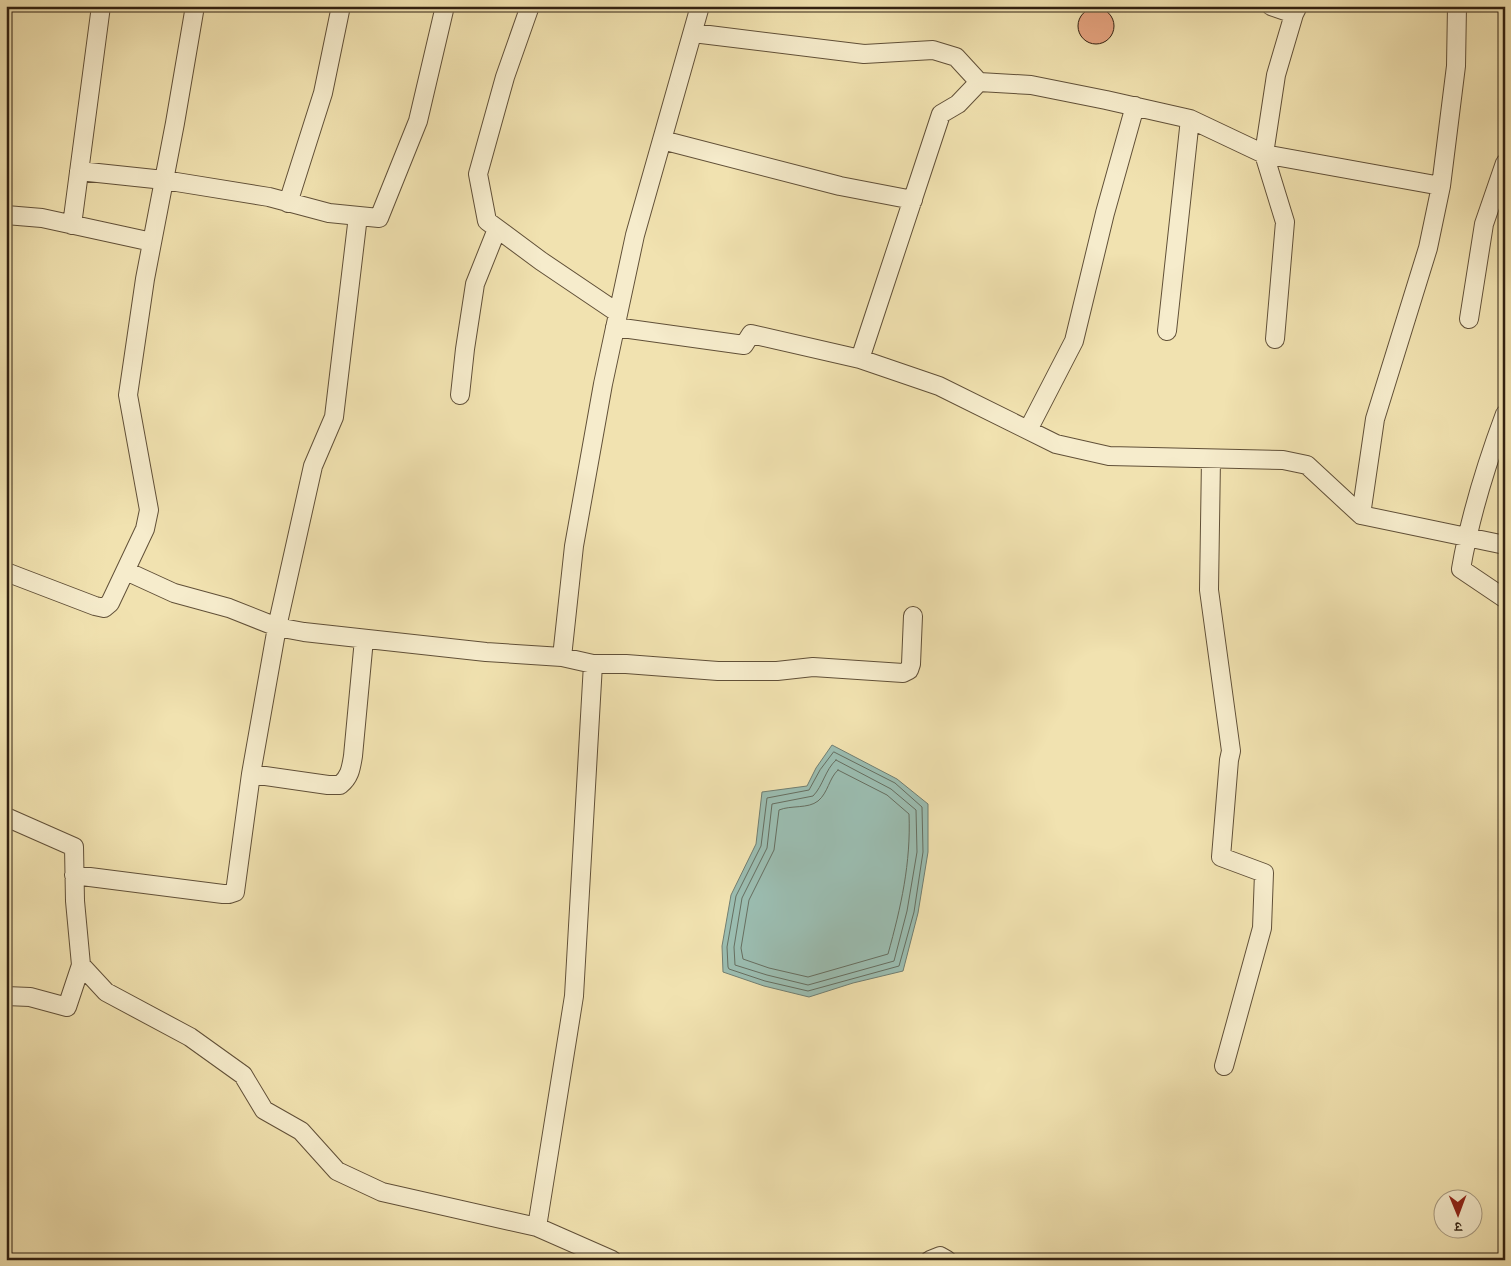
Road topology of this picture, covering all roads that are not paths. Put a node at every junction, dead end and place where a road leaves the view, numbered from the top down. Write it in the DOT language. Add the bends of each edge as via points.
graph roads {
  1 [pos="102,6"];
  2 [pos="196,6"];
  3 [pos="341,6"];
  4 [pos="445,6"];
  5 [pos="530,6"];
  6 [pos="700,6"];
  7 [pos="1271,6"];
  8 [pos="1456,6"];
  9 [pos="1296,10"];
  10 [pos="693,33"];
  11 [pos="979,82"];
  12 [pos="1135,106"];
  13 [pos="1190,119"];
  14 [pos="662,140"];
  15 [pos="1264,154"];
  16 [pos="1505,163"];
  17 [pos="79,171"];
  18 [pos="164,180"];
  19 [pos="1441,186"];
  20 [pos="913,200"];
  21 [pos="288,202"];
  22 [pos="6,215"];
  23 [pos="358,216"];
  24 [pos="72,225"];
  25 [pos="497,229"];
  26 [pos="152,242"];
  27 [pos="1469,319"];
  28 [pos="617,320"];
  29 [pos="1167,331"];
  30 [pos="1275,339"];
  31 [pos="860,359"];
  32 [pos="460,395"];
  33 [pos="1505,414"];
  34 [pos="1028,430"];
  35 [pos="1211,459"];
  36 [pos="1361,515"];
  37 [pos="1466,538"];
  38 [pos="1505,545"];
  39 [pos="126,571"];
  40 [pos="6,572"];
  41 [pos="1504,598"];
  42 [pos="912,616"];
  43 [pos="278,627"];
  44 [pos="364,640"];
  45 [pos="562,657"];
  46 [pos="593,664"];
  47 [pos="251,774"];
  48 [pos="6,817"];
  49 [pos="74,875"];
  50 [pos="81,965"];
  51 [pos="6,996"];
  52 [pos="1224,1066"];
  53 [pos="537,1227"];
  54 [pos="612,1260"];
  55 [pos="930,1260"];
  56 [pos="947,1260"];
  1 -- 17 [label="street"];
  2 -- 18 [label="street"];
  3 -- 21 [label="street" via="323,93"];
  4 -- 23 [label="street" via="418,121 379,218"];
  5 -- 25 [label="street" via="504,77 478,174 487,221"];
  6 -- 10 [label="street"];
  7 -- 9 [label="street"];
  8 -- 19 [label="street" via="1456,66"];
  9 -- 15 [label="street" via="1276,75"];
  10 -- 11 [label="street" via="864,54 933,50 956,57"];
  10 -- 14 [label="street"];
  11 -- 12 [label="street" via="1031,84"];
  11 -- 20 [label="street" via="958,104 941,114"];
  12 -- 13 [label="street"];
  12 -- 34 [label="street" via="1074,341"];
  13 -- 15 [label="street"];
  13 -- 29 [label="street"];
  14 -- 20 [label="street" via="840,186"];
  14 -- 28 [label="street" via="635,236"];
  15 -- 19 [label="street"];
  15 -- 30 [label="street" via="1285,222"];
  16 -- 27 [label="street" via="1484,224"];
  17 -- 18 [label="street"];
  17 -- 24 [label="street"];
  18 -- 21 [label="street"];
  18 -- 26 [label="street"];
  19 -- 36 [label="street" via="1428,248 1374,419"];
  20 -- 31 [label="street"];
  21 -- 23 [label="street" via="329,213"];
  22 -- 24 [label="street"];
  23 -- 43 [label="street" via="334,417 312,466"];
  24 -- 26 [label="street"];
  25 -- 28 [label="street"];
  25 -- 32 [label="street" via="475,284"];
  26 -- 39 [label="street" via="128,396 149,510 145,528"];
  28 -- 31 [label="street" via="744,345 751,334"];
  28 -- 45 [label="street" via="602,384 574,546"];
  31 -- 34 [label="street" via="939,386"];
  33 -- 37 [label="street" via="1485,468"];
  34 -- 35 [label="street" via="1056,444 1109,456"];
  35 -- 36 [label="street" via="1283,460 1308,465"];
  35 -- 52 [label="street" via="1209,590 1231,751 1221,857 1264,873 1262,928"];
  36 -- 37 [label="street"];
  37 -- 38 [label="street"];
  37 -- 41 [label="street" via="1461,570"];
  39 -- 40 [label="street" via="110,603 104,608"];
  39 -- 43 [label="street" via="174,593 229,608"];
  42 -- 46 [label="street" via="912,664 902,673 812,667 744,672"];
  43 -- 44 [label="street"];
  43 -- 47 [label="street"];
  44 -- 45 [label="street"];
  44 -- 47 [label="street" via="353,756 347,779 340,785 328,785"];
  45 -- 46 [label="street"];
  46 -- 53 [label="street" via="574,996"];
  47 -- 49 [label="street" via="235,892 222,894"];
  48 -- 49 [label="street" via="74,847"];
  49 -- 50 [label="street"];
  50 -- 51 [label="street" via="67,1007 30,997"];
  50 -- 53 [label="street" via="106,992 190,1037 243,1075 264,1110 301,1131 337,1171 382,1192"];
  53 -- 54 [label="street"];
  55 -- 56 [label="street" via="940,1256"];
}
